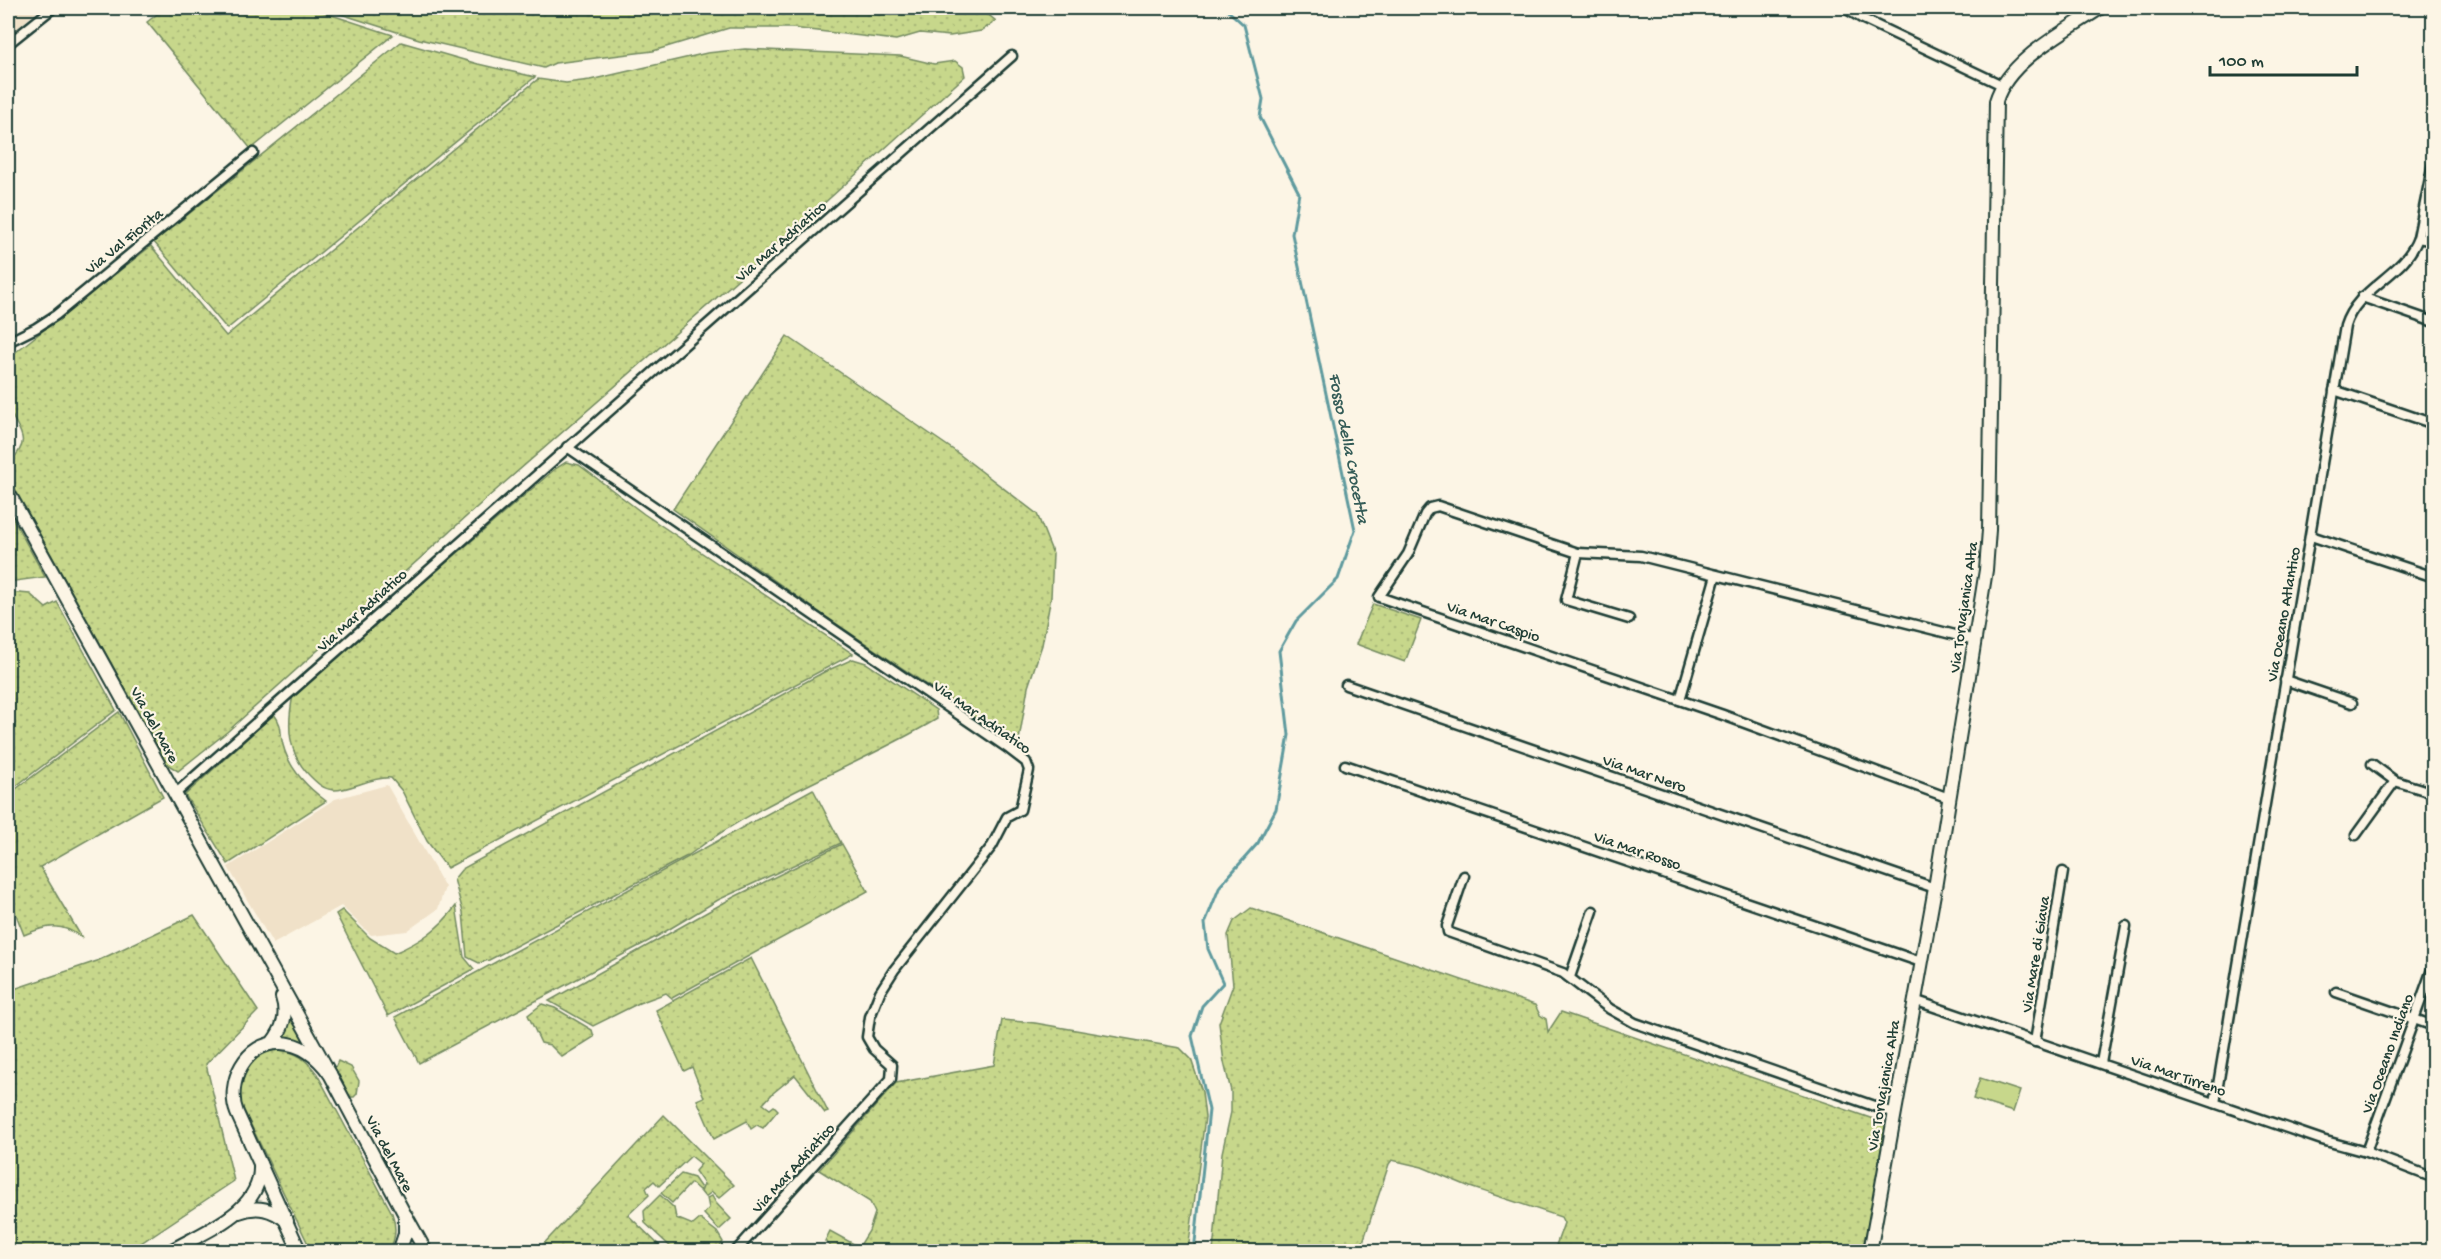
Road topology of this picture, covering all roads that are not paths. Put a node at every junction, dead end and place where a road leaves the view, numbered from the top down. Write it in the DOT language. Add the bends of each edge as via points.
graph roads {
  1 [pos="53,8"];
  2 [pos="1845,8"];
  3 [pos="2095,9"];
  4 [pos="8,44"];
  5 [pos="1012,56"];
  6 [pos="2002,85"];
  7 [pos="253,153"];
  8 [pos="2433,163"];
  9 [pos="2418,238"];
  10 [pos="2433,241"];
  11 [pos="2362,297"];
  12 [pos="2433,322"];
  13 [pos="8,342"];
  14 [pos="2334,390"];
  15 [pos="2433,424"];
  16 [pos="567,447"];
  17 [pos="8,492"];
  18 [pos="2310,536"];
  19 [pos="1578,553"];
  20 [pos="1716,575"];
  21 [pos="2433,577"];
  22 [pos="1629,619"];
  23 [pos="1976,640"];
  24 [pos="2285,680"];
  25 [pos="1346,685"];
  26 [pos="1680,700"];
  27 [pos="2352,703"];
  28 [pos="2372,764"];
  29 [pos="1345,765"];
  30 [pos="2396,781"];
  31 [pos="2433,793"];
  32 [pos="175,794"];
  33 [pos="1949,798"];
  34 [pos="2356,835"];
  35 [pos="2063,872"];
  36 [pos="1464,876"];
  37 [pos="1935,888"];
  38 [pos="1593,911"];
  39 [pos="2126,926"];
  40 [pos="1922,962"];
  41 [pos="2433,964"];
  42 [pos="273,973"];
  43 [pos="1570,977"];
  44 [pos="2336,992"];
  45 [pos="1914,1000"];
  46 [pos="2414,1020"];
  47 [pos="2433,1026"];
  48 [pos="2035,1042"];
  49 [pos="272,1043"];
  50 [pos="2101,1063"];
  51 [pos="330,1074"];
  52 [pos="2215,1103"];
  53 [pos="1894,1113"];
  54 [pos="2366,1152"];
  55 [pos="259,1160"];
  56 [pos="2433,1178"];
  57 [pos="238,1212"];
  58 [pos="405,1215"];
  59 [pos="289,1223"];
  60 [pos="169,1251"];
  61 [pos="300,1251"];
  62 [pos="399,1251"];
  63 [pos="426,1251"];
  64 [pos="735,1251"];
  65 [pos="1870,1251"];
  1 -- 4 [label="street"];
  2 -- 6 [label="street"];
  3 -- 6 [label="street, Via Torvajanica Alta" via="2025,60"];
  5 -- 16 [label="street, Via Mar Adriatico"];
  6 -- 23 [label="street, Via Torvajanica Alta" via="1995,111 1989,530"];
  7 -- 13 [label="street, Via Val Fiorita" via="56,315"];
  8 -- 9 [label="street, Via Oceano Atlantico"];
  9 -- 10 [label="street"];
  9 -- 11 [label="street, Via Oceano Atlantico" via="2404,261"];
  11 -- 12 [label="street"];
  11 -- 14 [label="street, Via Oceano Atlantico" via="2345,326"];
  14 -- 15 [label="street"];
  14 -- 18 [label="street, Via Oceano Atlantico"];
  16 -- 32 [label="street, Via Mar Adriatico"];
  16 -- 64 [label="street, Via Mar Adriatico" via="1009,749 1026,762 1029,770 1020,810 1007,817 992,846 894,970 878,997 867,1037 890,1062 891,1079"];
  17 -- 32 [label="street, Via del Mare"];
  18 -- 21 [label="street"];
  18 -- 24 [label="street, Via Oceano Atlantico"];
  19 -- 20 [label="street" via="1641,556"];
  19 -- 22 [label="street" via="1566,600"];
  19 -- 26 [label="street, Via Mar Caspio" via="1433,507 1425,514 1404,561 1379,597"];
  20 -- 23 [label="street"];
  20 -- 26 [label="street"];
  23 -- 33 [label="street, Via Torvajanica Alta"];
  24 -- 27 [label="street"];
  24 -- 52 [label="street, Via Oceano Atlantico"];
  25 -- 37 [label="street, Via Mar Nero"];
  26 -- 33 [label="street, Via Mar Caspio"];
  28 -- 30 [label="street"];
  29 -- 40 [label="street, Via Mar Rosso"];
  30 -- 31 [label="street"];
  30 -- 34 [label="street"];
  32 -- 42 [label="street, Via del Mare"];
  33 -- 37 [label="street, Via Torvajanica Alta"];
  35 -- 48 [label="street, Via Mare di Giava"];
  36 -- 43 [label="street" via="1447,926 1449,932"];
  37 -- 40 [label="street, Via Torvajanica Alta"];
  38 -- 43 [label="street"];
  39 -- 50 [label="street"];
  40 -- 45 [label="street, Via Torvajanica Alta"];
  41 -- 46 [label="street, Via Oceano Indiano"];
  42 -- 49 [label="street, Via del Mare" via="285,1012"];
  42 -- 51 [label="street, Via del Mare"];
  43 -- 53 [label="street" via="1632,1022"];
  44 -- 46 [label="street"];
  45 -- 48 [label="street, Via Mar Tirreno"];
  45 -- 53 [label="street, Via Torvajanica Alta"];
  46 -- 47 [label="street"];
  46 -- 54 [label="street, Via Oceano Indiano"];
  48 -- 50 [label="street, Via Mar Tirreno"];
  49 -- 51 [label="street, Via del Mare" via="303,1048"];
  49 -- 55 [label="street" via="246,1060 232,1088 235,1108"];
  50 -- 52 [label="street, Via Mar Tirreno"];
  51 -- 58 [label="street, Via del Mare"];
  52 -- 54 [label="street, Via Mar Tirreno"];
  53 -- 65 [label="street, Via Torvajanica Alta"];
  54 -- 56 [label="street, Via Mar Tirreno"];
  55 -- 57 [label="street" via="256,1190"];
  55 -- 59 [label="street"];
  57 -- 59 [label="street" via="261,1208"];
  57 -- 60 [label="street"];
  58 -- 62 [label="street, Via del Mare" via="405,1234"];
  58 -- 63 [label="street, Via del Mare"];
  59 -- 61 [label="street"];
}
